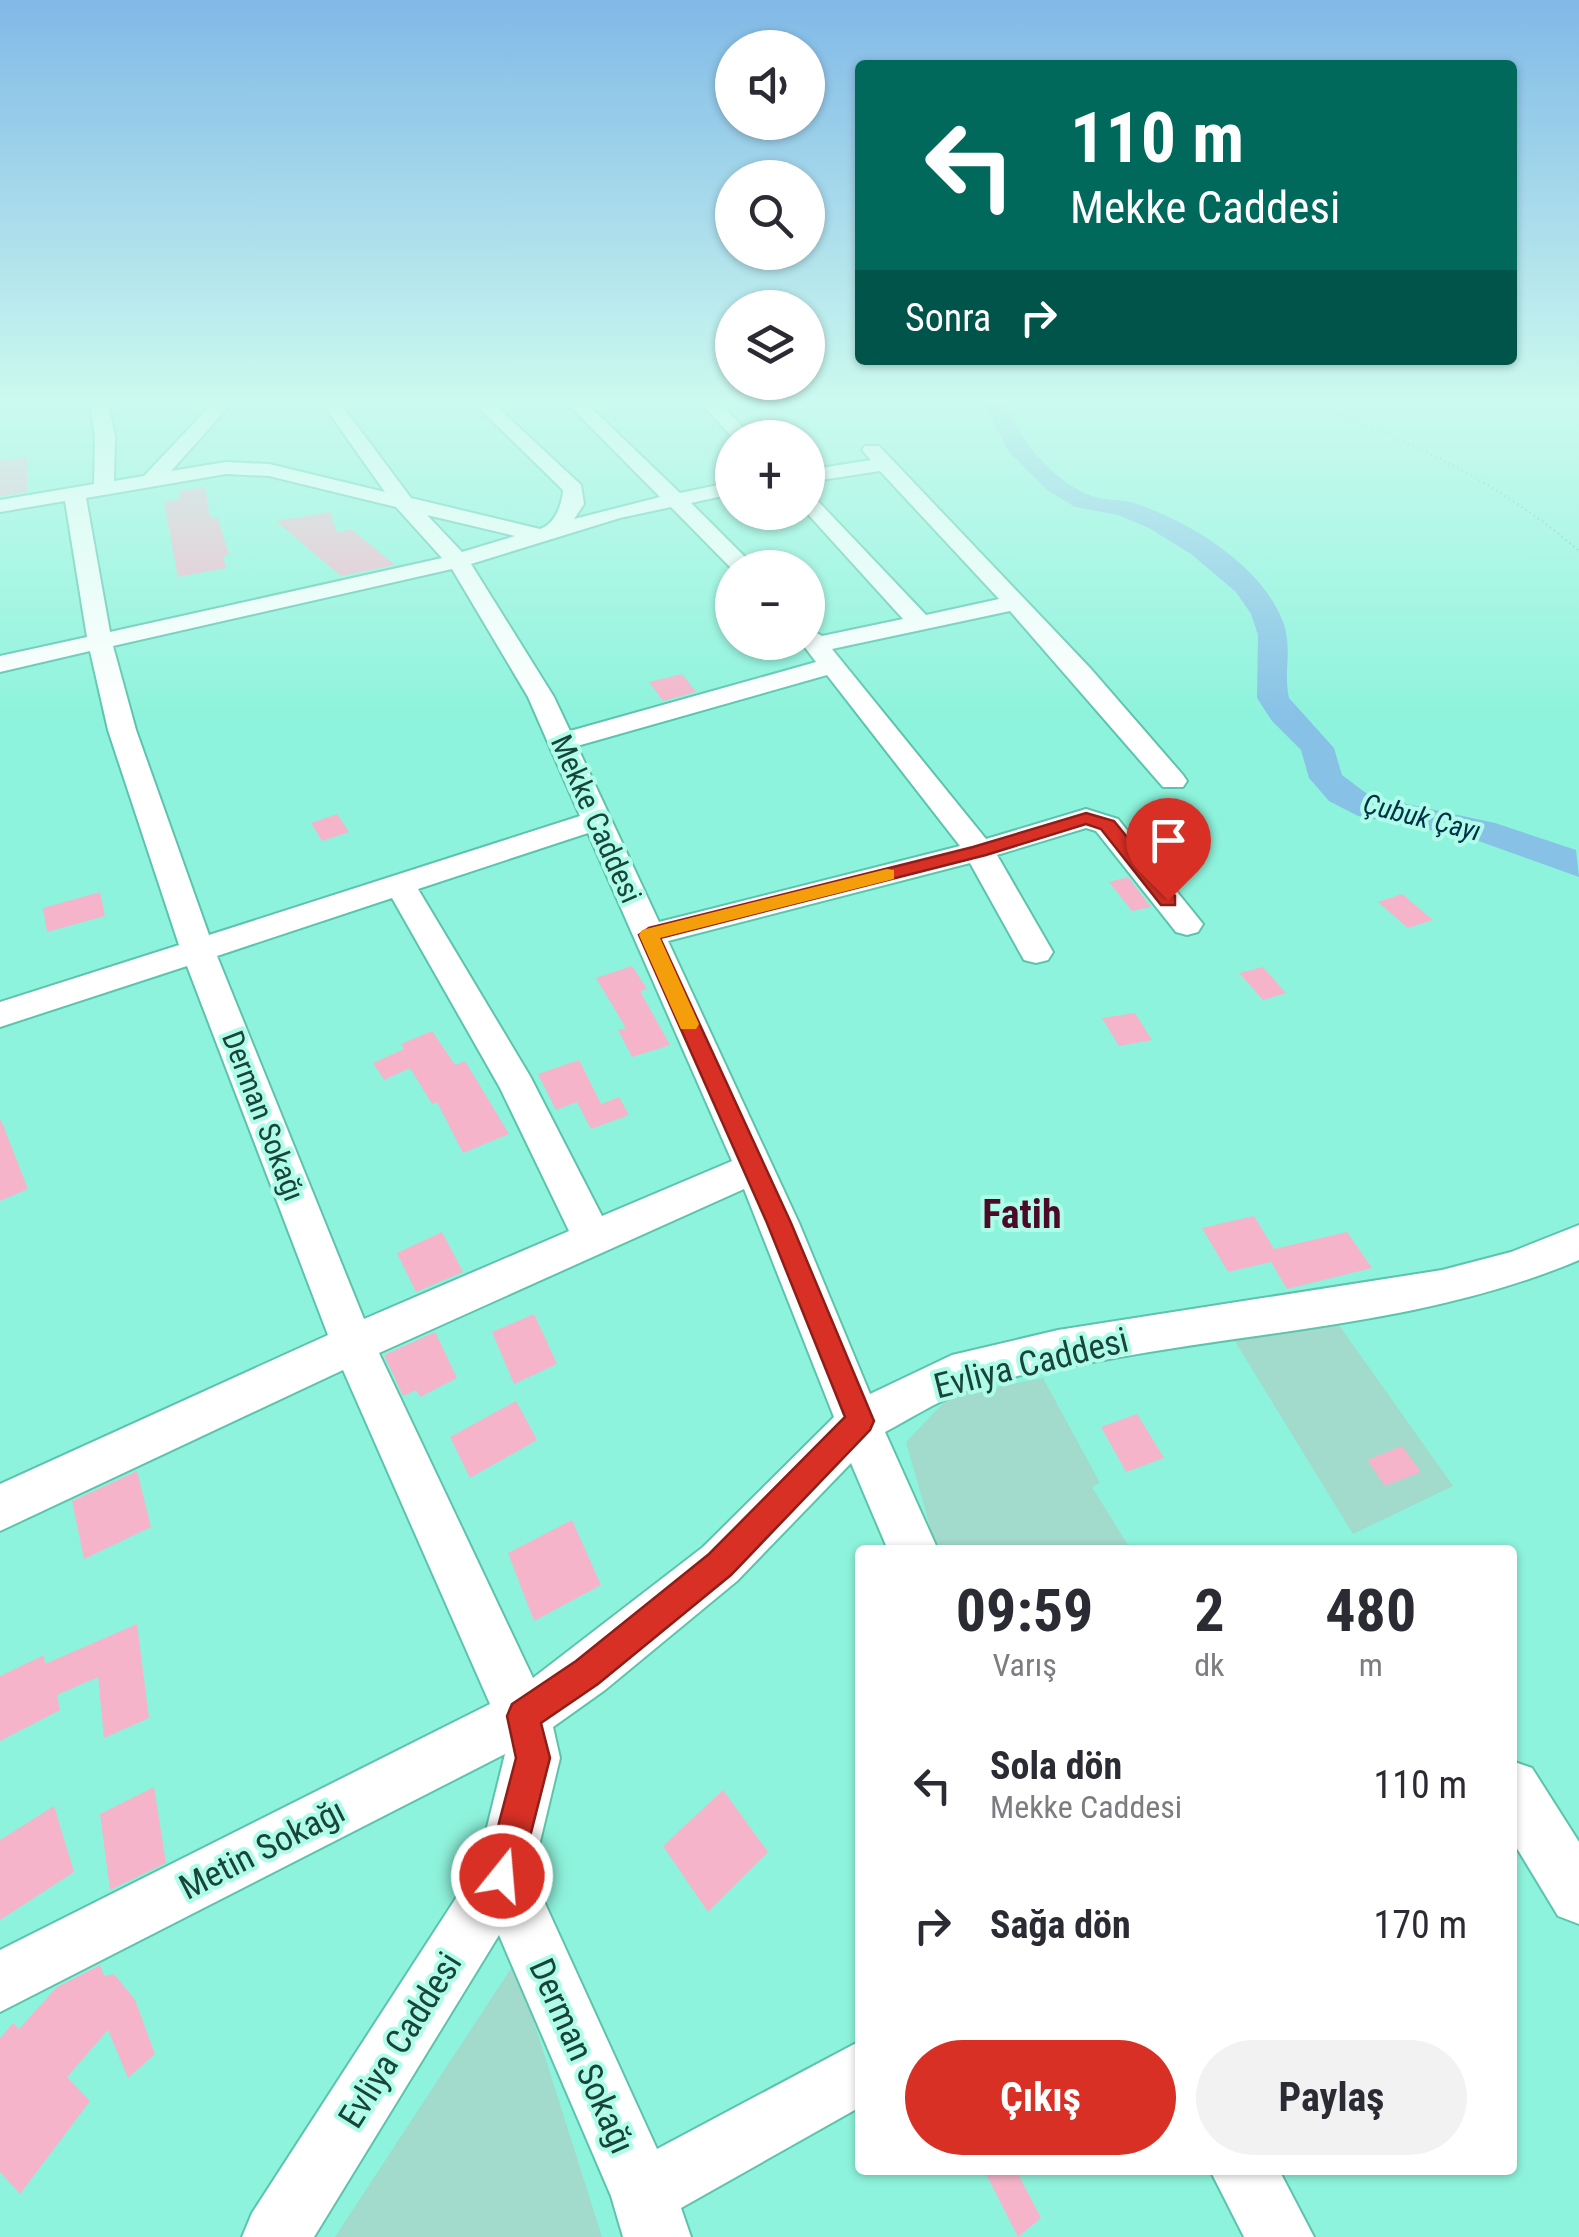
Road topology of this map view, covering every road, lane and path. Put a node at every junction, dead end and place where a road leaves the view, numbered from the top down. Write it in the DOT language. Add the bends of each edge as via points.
graph roads {
  1 [pos="90,507"];
  2 [pos="408,507"];
  3 [pos="425,507"];
  4 [pos="569,507"];
  5 [pos="642,507"];
  6 [pos="686,507"];
  7 [pos="926,507"];
  8 [pos="1525,507"];
  9 [pos="825,520"];
  10 [pos="548,533"];
  11 [pos="728,550"];
  12 [pos="1579,551"];
  13 [pos="458,560"];
  14 [pos="1016,604"];
  15 [pos="920,623"];
  16 [pos="100,642"];
  17 [pos="825,647"];
  18 [pos="825,658"];
  19 [pos="788,660"];
  20 [pos="0,664"];
  21 [pos="561,742"];
  22 [pos="1173,781"];
  23 [pos="596,820"];
  24 [pos="979,851"];
  25 [pos="400,884"];
  26 [pos="1186,924"];
  27 [pos="649,935"];
  28 [pos="198,950"];
  29 [pos="1036,952"];
  30 [pos="0,1015"];
  31 [pos="754,1168"];
  32 [pos="594,1238"];
  33 [pos="1570,1256"];
  34 [pos="353,1344"];
  35 [pos="860,1421"];
  36 [pos="0,1508"];
  37 [pos="911,1545"];
  38 [pos="523,1716"];
  39 [pos="1517,1796"];
  40 [pos="502,1876"];
  41 [pos="1579,1895"];
  42 [pos="0,1982"];
  43 [pos="855,2075"];
  44 [pos="1246,2175"];
  45 [pos="650,2215"];
  46 [pos="276,2237"];
  47 [pos="1280,2237"];
  1 -- 16 [label="street, Derman Sokağı"];
  2 -- 13 [label="street, Mekke Caddesi"];
  3 -- 10 [label="street"];
  4 -- 10 [label="street"];
  5 -- 10 [label="street"];
  6 -- 11 [label="street"];
  7 -- 14 [label="street"];
  8 -- 12 [label="path"];
  9 -- 15 [label="street"];
  10 -- 13 [label="street"];
  13 -- 16 [label="street"];
  13 -- 21 [label="street, Mekke Caddesi"];
  14 -- 15 [label="street"];
  14 -- 22 [label="street"];
  15 -- 17 [label="street"];
  16 -- 20 [label="street"];
  16 -- 28 [label="street, Derman Sokağı" via="122,730"];
  18 -- 24 [label="street"];
  19 -- 21 [label="street"];
  21 -- 23 [label="street, Mekke Caddesi"];
  23 -- 25 [label="street"];
  23 -- 27 [label="street, Mekke Caddesi"];
  24 -- 26 [label="street" via="1078,819 1101,822"];
  24 -- 27 [label="street"];
  24 -- 29 [label="street"];
  25 -- 28 [label="street"];
  25 -- 32 [label="street"];
  27 -- 31 [label="street, Mekke Caddesi"];
  28 -- 30 [label="street"];
  28 -- 34 [label="street, Derman Sokağı"];
  31 -- 32 [label="street"];
  31 -- 35 [label="street, Mekke Caddesi"];
  32 -- 34 [label="street"];
  33 -- 35 [label="street, Evliya Caddesi" via="1442,1288 1058,1349 952,1375"];
  34 -- 36 [label="street"];
  34 -- 38 [label="street, Derman Sokağı"];
  35 -- 37 [label="street, Mekke Caddesi"];
  35 -- 38 [label="street, Evliya Caddesi" via="720,1564"];
  38 -- 40 [label="street, Evliya Caddesi" via="533,1758"];
  38 -- 42 [label="street, Metin Sokağı"];
  39 -- 41 [label="street"];
  40 -- 45 [label="street, Derman Sokağı"];
  40 -- 46 [label="street, Evliya Caddesi"];
  43 -- 45 [label="street"];
  44 -- 47 [label="street"];
}
